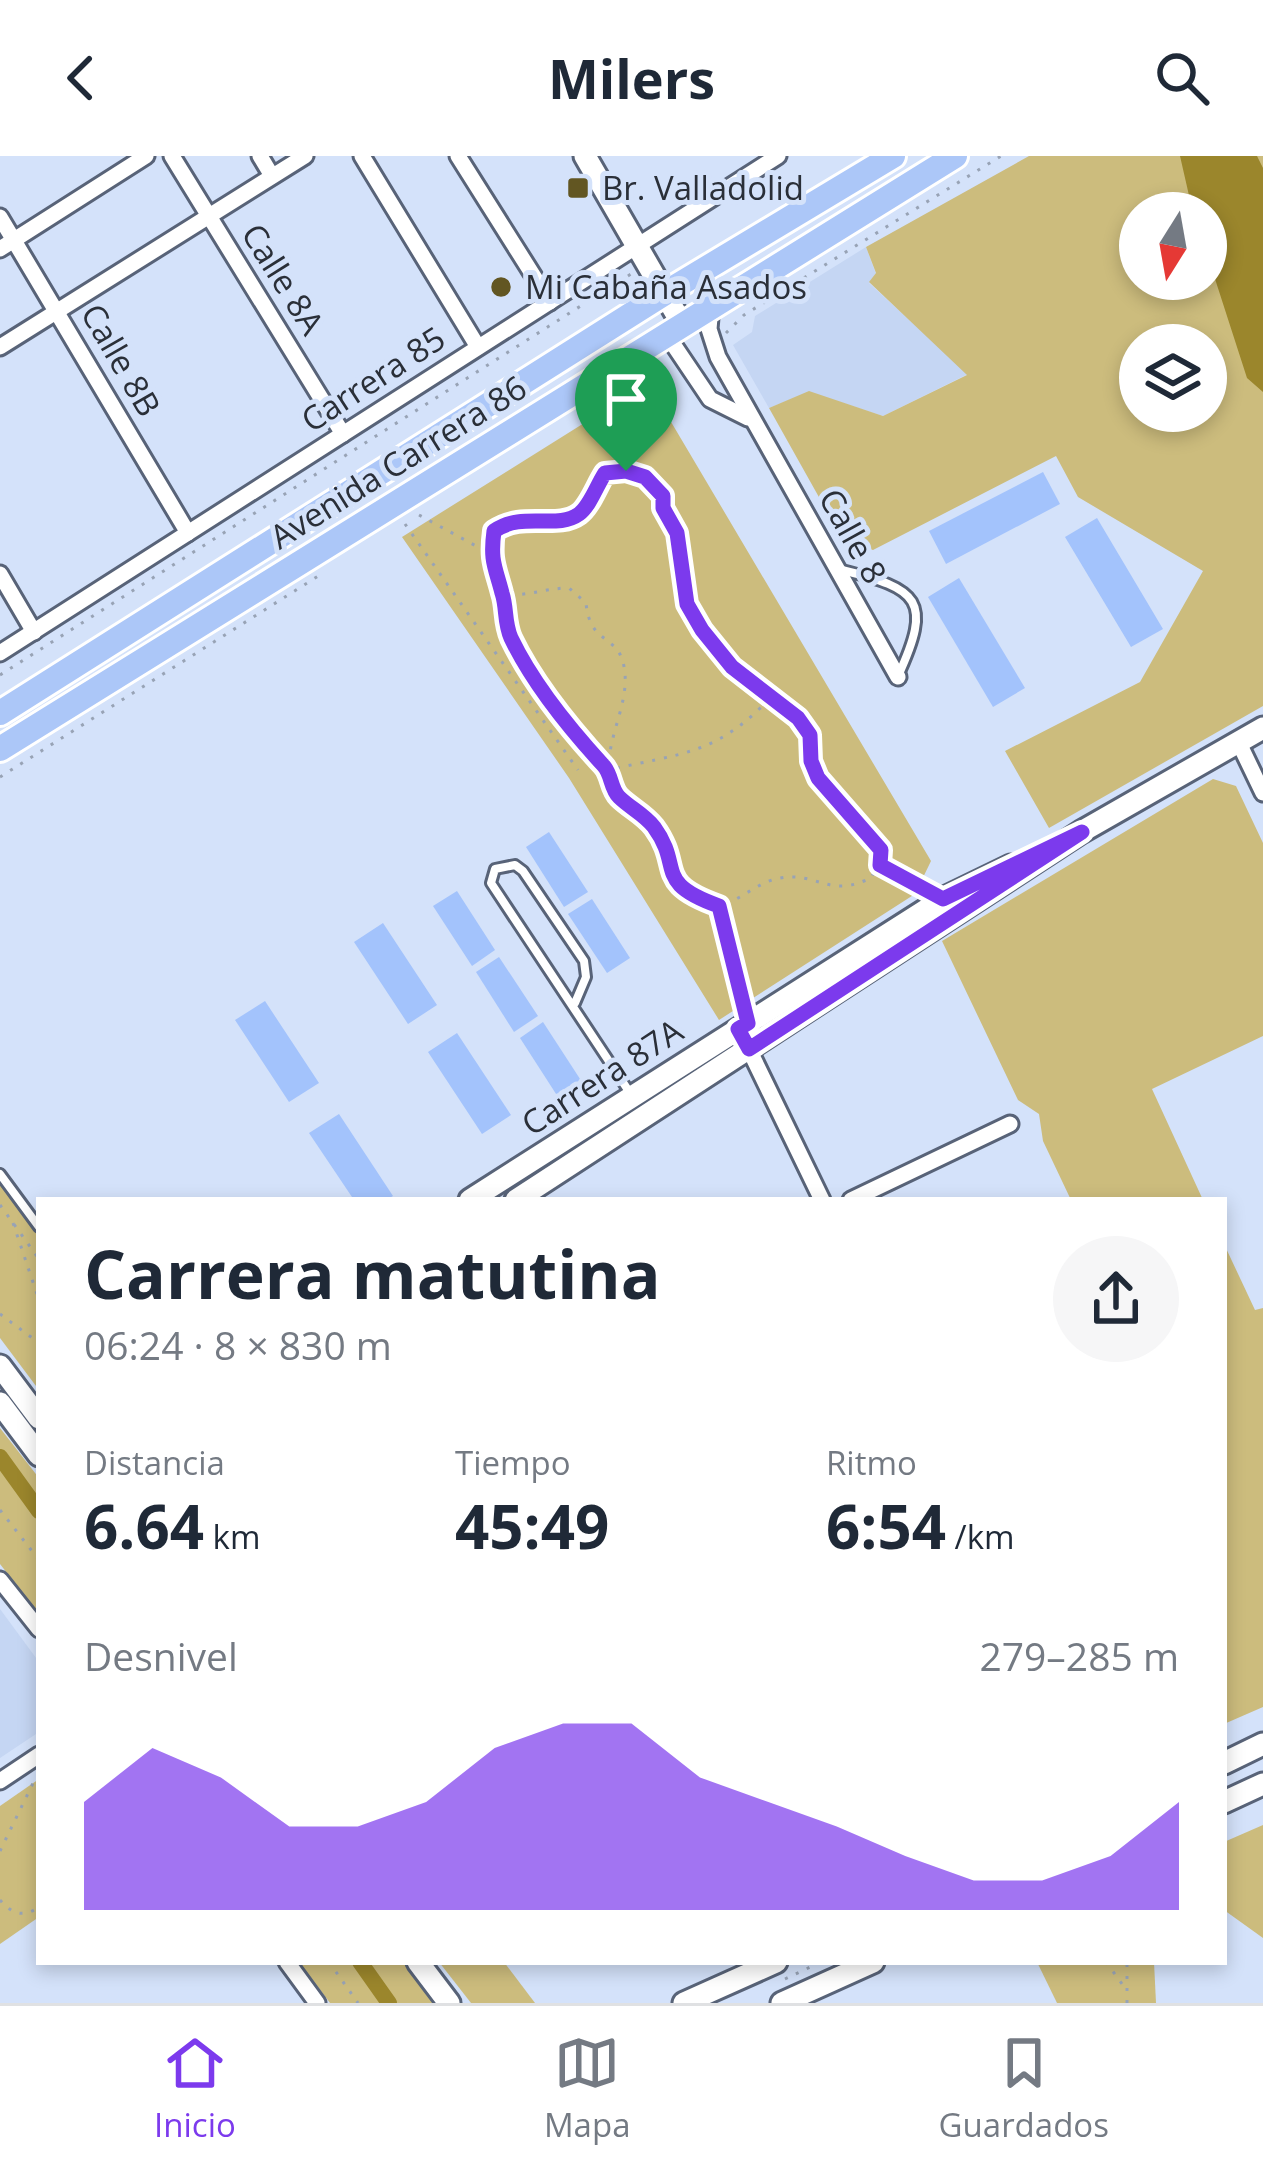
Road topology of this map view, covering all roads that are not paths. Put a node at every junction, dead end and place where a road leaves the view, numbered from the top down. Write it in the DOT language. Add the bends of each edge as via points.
graph roads {
  1 [pos="146,156"];
  2 [pos="172,156"];
  3 [pos="260,156"];
  4 [pos="305,156"];
  5 [pos="362,156"];
  6 [pos="458,156"];
  7 [pos="585,156"];
  8 [pos="778,156"];
  9 [pos="892,156"];
  10 [pos="955,156"];
  11 [pos="272,176"];
  12 [pos="208,216"];
  13 [pos="0,218"];
  14 [pos="7,245"];
  15 [pos="642,255"];
  16 [pos="665,293"];
  17 [pos="550,302"];
  18 [pos="711,306"];
  19 [pos="57,311"];
  20 [pos="672,330"];
  21 [pos="0,347"];
  22 [pos="478,347"];
  23 [pos="755,424"];
  24 [pos="343,434"];
  25 [pos="188,533"];
  26 [pos="837,569"];
  27 [pos="0,574"];
  28 [pos="34,632"];
  29 [pos="0,653"];
  30 [pos="898,677"];
  31 [pos="0,713"];
  32 [pos="1263,728"];
  33 [pos="1238,741"];
  34 [pos="0,749"];
  35 [pos="1263,793"];
  36 [pos="1082,832"];
  37 [pos="575,1003"];
  38 [pos="745,1034"];
  39 [pos="633,1096"];
  40 [pos="1010,1124"];
  41 [pos="0,1174"];
  42 [pos="475,1197"];
  43 [pos="520,1197"];
  44 [pos="822,1197"];
  45 [pos="856,1197"];
  46 [pos="36,1223"];
  47 [pos="0,1366"];
  48 [pos="0,1403"];
  49 [pos="36,1414"];
  50 [pos="36,1451"];
  51 [pos="0,1580"];
  52 [pos="36,1625"];
  53 [pos="1263,1744"];
  54 [pos="36,1757"];
  55 [pos="1227,1761"];
  56 [pos="0,1781"];
  57 [pos="1263,1784"];
  58 [pos="1227,1801"];
  59 [pos="289,1965"];
  60 [pos="420,1965"];
  61 [pos="769,1965"];
  62 [pos="866,1965"];
  63 [pos="316,2003"];
  64 [pos="448,2003"];
  65 [pos="684,2003"];
  66 [pos="782,2003"];
  1 -- 14 [label="street"];
  2 -- 12 [label="street, Calle 8A"];
  3 -- 11 [label="street"];
  4 -- 11 [label="street"];
  5 -- 22 [label="street"];
  6 -- 17 [label="street"];
  7 -- 15 [label="street"];
  8 -- 15 [label="street, Carrera 85"];
  9 -- 16 [label="main road, Avenida Carrera 86"];
  10 -- 18 [label="main road, Avenida Carrera 86"];
  11 -- 12 [label="street"];
  12 -- 19 [label="street"];
  12 -- 24 [label="street, Calle 8A"];
  13 -- 14 [label="street, Calle 8B"];
  14 -- 19 [label="street, Calle 8B"];
  15 -- 16 [label="street"];
  15 -- 17 [label="street, Carrera 85"];
  16 -- 20 [label="street"];
  16 -- 31 [label="main road, Avenida Carrera 86"];
  17 -- 22 [label="street, Carrera 85"];
  18 -- 20 [label="main road, Avenida Carrera 86"];
  18 -- 23 [label="street, Calle 8" via="712,342"];
  19 -- 21 [label="street"];
  19 -- 25 [label="street, Calle 8B"];
  20 -- 23 [label="street, Calle 8" via="710,399"];
  20 -- 34 [label="main road, Avenida Carrera 86"];
  22 -- 24 [label="street, Carrera 85"];
  23 -- 26 [label="street, Calle 8"];
  24 -- 25 [label="street, Carrera 85"];
  25 -- 28 [label="street, Carrera 85"];
  26 -- 30 [label="street, Calle 8"];
  26 -- 30 [label="lane" via="895,584 917,613"];
  27 -- 28 [label="street"];
  28 -- 29 [label="street, Carrera 85"];
  32 -- 33 [label="street, Carrera 87A"];
  33 -- 35 [label="street"];
  33 -- 36 [label="street, Carrera 87A"];
  36 -- 38 [label="street, Carrera 87A"];
  36 -- 38 [label="street, Carrera 87A" via="943,899"];
  37 -- 37 [label="lane" via="584,961 523,872 496,868 491,883"];
  37 -- 39 [label="lane"];
  38 -- 39 [label="street, Carrera 87A"];
  38 -- 43 [label="street, Carrera 87A"];
  38 -- 44 [label="street"];
  39 -- 42 [label="street, Carrera 87A"];
  40 -- 45 [label="street"];
  41 -- 46 [label="lane"];
  47 -- 49 [label="street"];
  48 -- 50 [label="street"];
  51 -- 52 [label="street"];
  53 -- 55 [label="street"];
  54 -- 56 [label="street"];
  57 -- 58 [label="street"];
  59 -- 63 [label="street"];
  60 -- 64 [label="street"];
  61 -- 65 [label="street"];
  62 -- 66 [label="street"];
}
